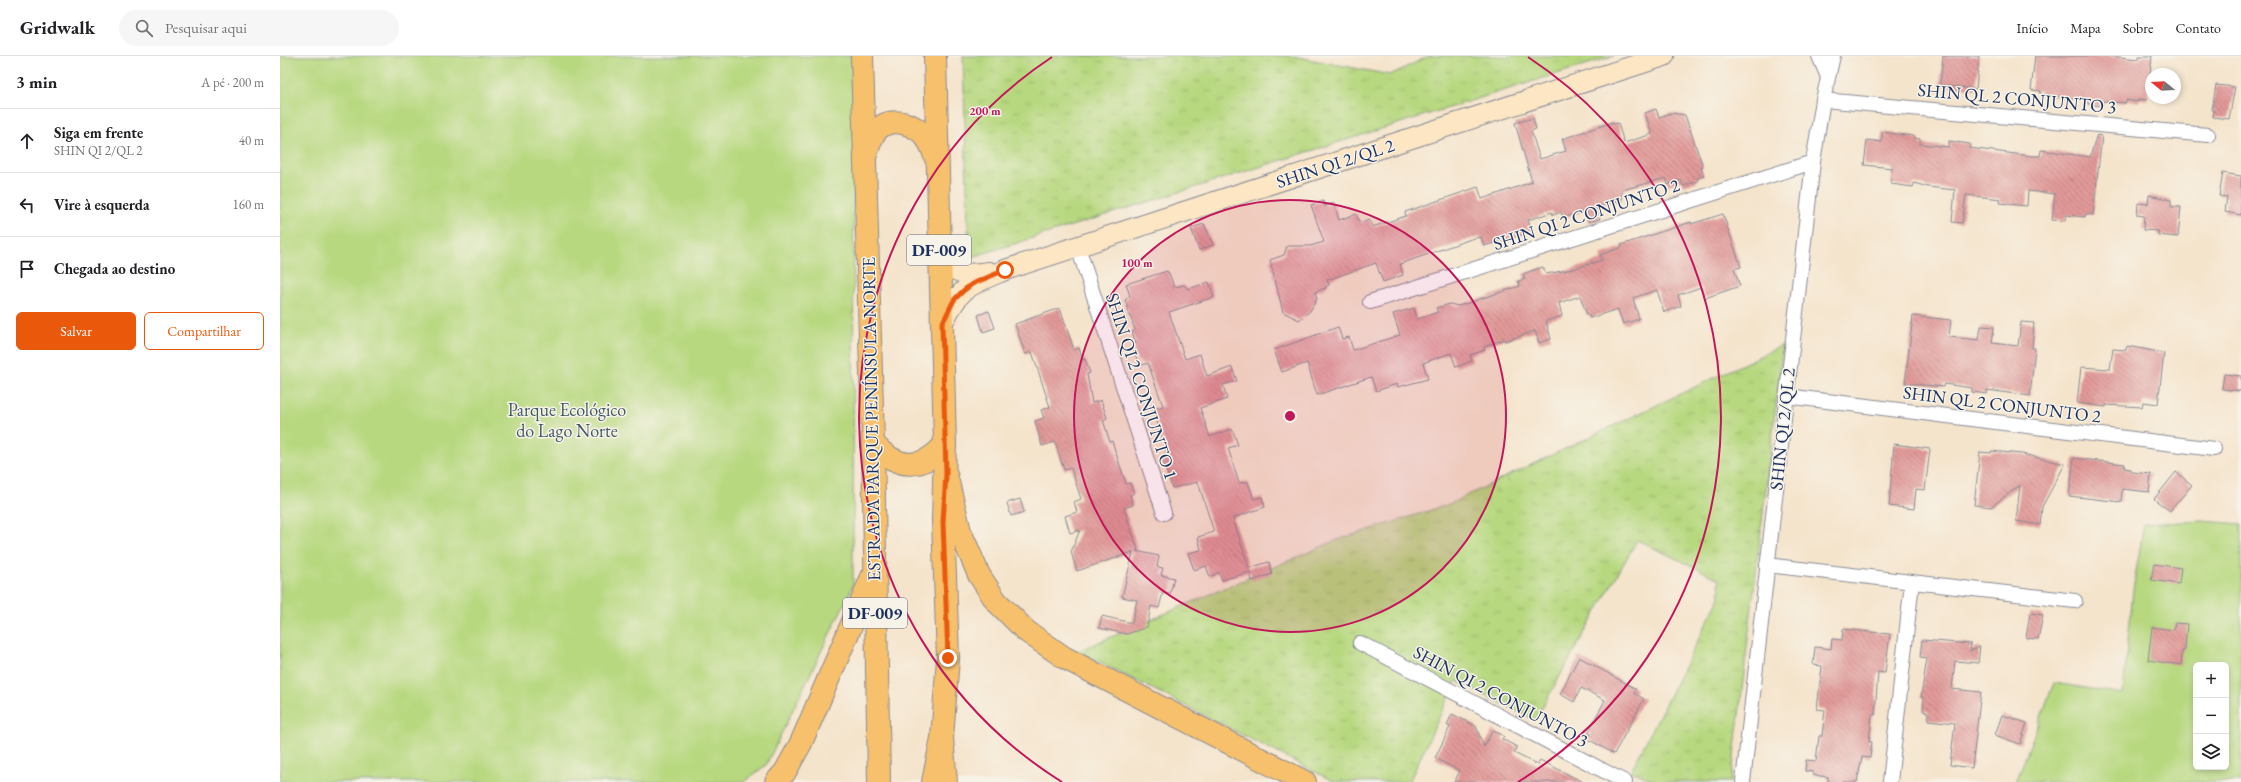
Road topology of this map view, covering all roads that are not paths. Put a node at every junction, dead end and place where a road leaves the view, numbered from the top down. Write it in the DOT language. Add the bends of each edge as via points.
graph roads {
  1 [pos="862,56"];
  2 [pos="935,56"];
  3 [pos="1664,56"];
  4 [pos="1819,56"];
  5 [pos="1833,56"];
  6 [pos="1828,77"];
  7 [pos="1823,100"];
  8 [pos="2208,135"];
  9 [pos="865,155"];
  10 [pos="937,160"];
  11 [pos="1813,162"];
  12 [pos="1078,247"];
  13 [pos="939,254"];
  14 [pos="1005,270"];
  15 [pos="1370,302"];
  16 [pos="942,324"];
  17 [pos="1786,396"];
  18 [pos="873,443"];
  19 [pos="945,444"];
  20 [pos="2214,449"];
  21 [pos="946,474"];
  22 [pos="1164,513"];
  23 [pos="1768,565"];
  24 [pos="875,571"];
  25 [pos="1912,582"];
  26 [pos="2075,601"];
  27 [pos="1360,643"];
  28 [pos="942,738"];
  29 [pos="776,782"];
  30 [pos="879,782"];
  31 [pos="934,782"];
  32 [pos="946,782"];
  33 [pos="1305,782"];
  34 [pos="1625,782"];
  35 [pos="1743,782"];
  36 [pos="1890,782"];
  1 -- 9 [label="main road, ESTRADA PARQUE PENÍNSULA NORTE / DF-009"];
  2 -- 10 [label="main road, DF-009"];
  3 -- 12 [label="street, SHIN QI 2/QL 2"];
  4 -- 6 [label="street"];
  5 -- 6 [label="street, SHIN QI 2/QL 2"];
  6 -- 7 [label="street, SHIN QI 2/QL 2"];
  7 -- 8 [label="street, SHIN QL 2 CONJUNTO 3"];
  7 -- 11 [label="street, SHIN QI 2/QL 2"];
  9 -- 10 [label="main road" via="876,132 887,124 901,122 925,136"];
  9 -- 18 [label="main road, ESTRADA PARQUE PENÍNSULA NORTE / DF-009"];
  10 -- 13 [label="main road, DF-009"];
  11 -- 15 [label="street, SHIN QI 2 CONJUNTO 2"];
  11 -- 17 [label="street, SHIN QI 2/QL 2"];
  12 -- 14 [label="street, SHIN QI 2/QL 2"];
  12 -- 22 [label="street, SHIN QI 2 CONJUNTO 1"];
  13 -- 14 [label="street, SHIN QI 2/QL 2" via="952,269 960,273 969,275"];
  13 -- 16 [label="main road, DF-009"];
  14 -- 16 [label="street, SHIN QI 2/QL 2" via="972,284 963,291 954,300"];
  16 -- 19 [label="main road, DF-009"];
  17 -- 20 [label="street, SHIN QL 2 CONJUNTO 2"];
  17 -- 23 [label="street, SHIN QI 2/QL 2"];
  18 -- 19 [label="main road" via="892,460 908,464 932,458"];
  18 -- 24 [label="main road, ESTRADA PARQUE PENÍNSULA NORTE / DF-009"];
  19 -- 21 [label="main road, DF-009"];
  21 -- 28 [label="main road, DF-009" via="943,522 948,658"];
  21 -- 33 [label="main road" via="962,537 979,576 996,601 1026,631 1064,658"];
  23 -- 25 [label="street"];
  23 -- 35 [label="street, SHIN QI 2/QL 2"];
  24 -- 29 [label="main road" via="801,743 785,772"];
  24 -- 30 [label="main road, ESTRADA PARQUE PENÍNSULA NORTE / DF-009"];
  25 -- 26 [label="street"];
  25 -- 36 [label="street"];
  27 -- 34 [label="street, SHIN QI 2 CONJUNTO 3"];
  28 -- 31 [label="main road, DF-009"];
  28 -- 32 [label="main road"];
}
